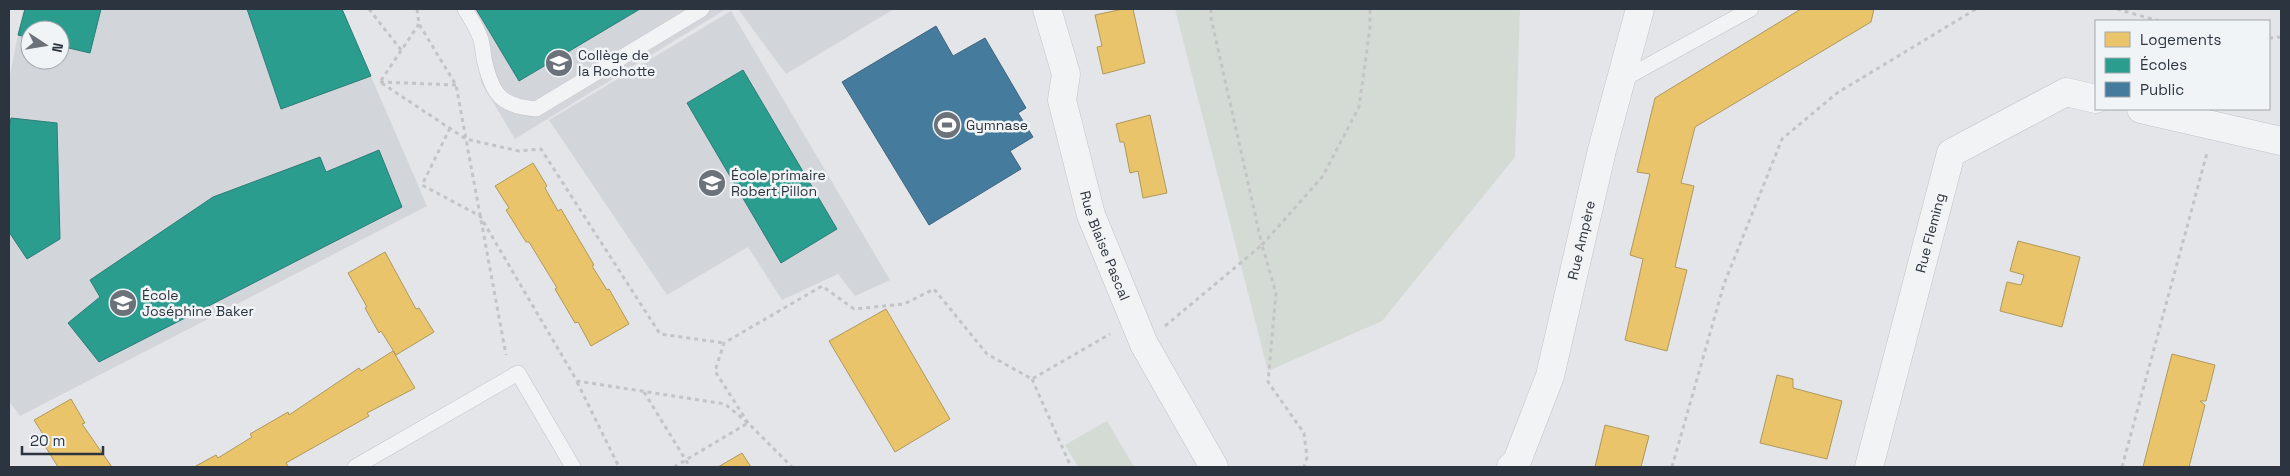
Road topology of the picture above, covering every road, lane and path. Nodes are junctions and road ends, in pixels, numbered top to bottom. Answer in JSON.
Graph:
{"nodes":[{"id":1,"x":369,"y":9,"type":"edge"},
{"id":2,"x":417,"y":9,"type":"edge"},
{"id":3,"x":465,"y":9,"type":"edge"},
{"id":4,"x":702,"y":9,"type":"edge"},
{"id":5,"x":1047,"y":9,"type":"edge"},
{"id":6,"x":1211,"y":9,"type":"edge"},
{"id":7,"x":1370,"y":9,"type":"edge"},
{"id":8,"x":1640,"y":9,"type":"edge"},
{"id":9,"x":1751,"y":9,"type":"edge"},
{"id":10,"x":1976,"y":9,"type":"edge"},
{"id":11,"x":2118,"y":9,"type":"edge"},
{"id":12,"x":2156,"y":20,"type":"edge"},
{"id":13,"x":419,"y":24,"type":"junction"},
{"id":14,"x":401,"y":50,"type":"junction"},
{"id":15,"x":1620,"y":81,"type":"junction"},
{"id":16,"x":380,"y":82,"type":"junction"},
{"id":17,"x":456,"y":85,"type":"junction"},
{"id":18,"x":2095,"y":99,"type":"edge"},
{"id":19,"x":2145,"y":110,"type":"edge"},
{"id":20,"x":2215,"y":126,"type":"junction"},
{"id":21,"x":450,"y":128,"type":"junction"},
{"id":22,"x":466,"y":139,"type":"junction"},
{"id":23,"x":2281,"y":140,"type":"edge"},
{"id":24,"x":480,"y":216,"type":"junction"},
{"id":25,"x":1262,"y":245,"type":"junction"},
{"id":26,"x":1139,"y":332,"type":"junction"},
{"id":27,"x":724,"y":343,"type":"junction"},
{"id":28,"x":510,"y":377,"type":"junction"},
{"id":29,"x":1032,"y":379,"type":"junction"},
{"id":30,"x":577,"y":381,"type":"junction"},
{"id":31,"x":643,"y":391,"type":"junction"},
{"id":32,"x":748,"y":422,"type":"junction"},
{"id":33,"x":686,"y":460,"type":"junction"},
{"id":34,"x":355,"y":467,"type":"edge"},
{"id":35,"x":573,"y":467,"type":"edge"},
{"id":36,"x":619,"y":467,"type":"edge"},
{"id":37,"x":674,"y":467,"type":"edge"},
{"id":38,"x":690,"y":467,"type":"edge"},
{"id":39,"x":792,"y":467,"type":"edge"},
{"id":40,"x":1071,"y":467,"type":"edge"},
{"id":41,"x":1214,"y":467,"type":"edge"},
{"id":42,"x":1304,"y":467,"type":"edge"},
{"id":43,"x":1511,"y":467,"type":"edge"},
{"id":44,"x":1672,"y":467,"type":"edge"},
{"id":45,"x":1869,"y":467,"type":"edge"},
{"id":46,"x":2122,"y":467,"type":"edge"}],
"edges":[{"from":1,"to":14,"type":"path"},
{"from":2,"to":13,"type":"path"},
{"from":3,"to":4,"type":"lane"},
{"from":5,"to":26,"type":"street","name":"Rue Blaise Pascal"},
{"from":6,"to":25,"type":"path"},
{"from":7,"to":25,"type":"path"},
{"from":8,"to":15,"type":"street","name":"Rue Ampère"},
{"from":9,"to":15,"type":"lane"},
{"from":10,"to":44,"type":"path"},
{"from":11,"to":12,"type":"path"},
{"from":13,"to":14,"type":"path"},
{"from":13,"to":17,"type":"path"},
{"from":14,"to":16,"type":"path"},
{"from":15,"to":43,"type":"street","name":"Rue Ampère"},
{"from":16,"to":17,"type":"path"},
{"from":16,"to":21,"type":"path"},
{"from":17,"to":22,"type":"path"},
{"from":18,"to":45,"type":"street","name":"Rue Fleming"},
{"from":19,"to":20,"type":"street"},
{"from":20,"to":23,"type":"street"},
{"from":20,"to":46,"type":"path"},
{"from":21,"to":22,"type":"path"},
{"from":21,"to":24,"type":"path"},
{"from":22,"to":24,"type":"path"},
{"from":22,"to":27,"type":"path"},
{"from":24,"to":28,"type":"path"},
{"from":24,"to":30,"type":"path"},
{"from":25,"to":26,"type":"path"},
{"from":25,"to":42,"type":"path"},
{"from":26,"to":29,"type":"path"},
{"from":26,"to":41,"type":"street","name":"Rue Blaise Pascal"},
{"from":27,"to":29,"type":"path"},
{"from":27,"to":32,"type":"path"},
{"from":28,"to":34,"type":"lane"},
{"from":28,"to":35,"type":"lane"},
{"from":29,"to":40,"type":"path"},
{"from":30,"to":31,"type":"path"},
{"from":30,"to":36,"type":"path"},
{"from":31,"to":32,"type":"path"},
{"from":31,"to":33,"type":"path"},
{"from":32,"to":33,"type":"path"},
{"from":32,"to":39,"type":"path"},
{"from":33,"to":37,"type":"path"},
{"from":33,"to":38,"type":"path"}]}
